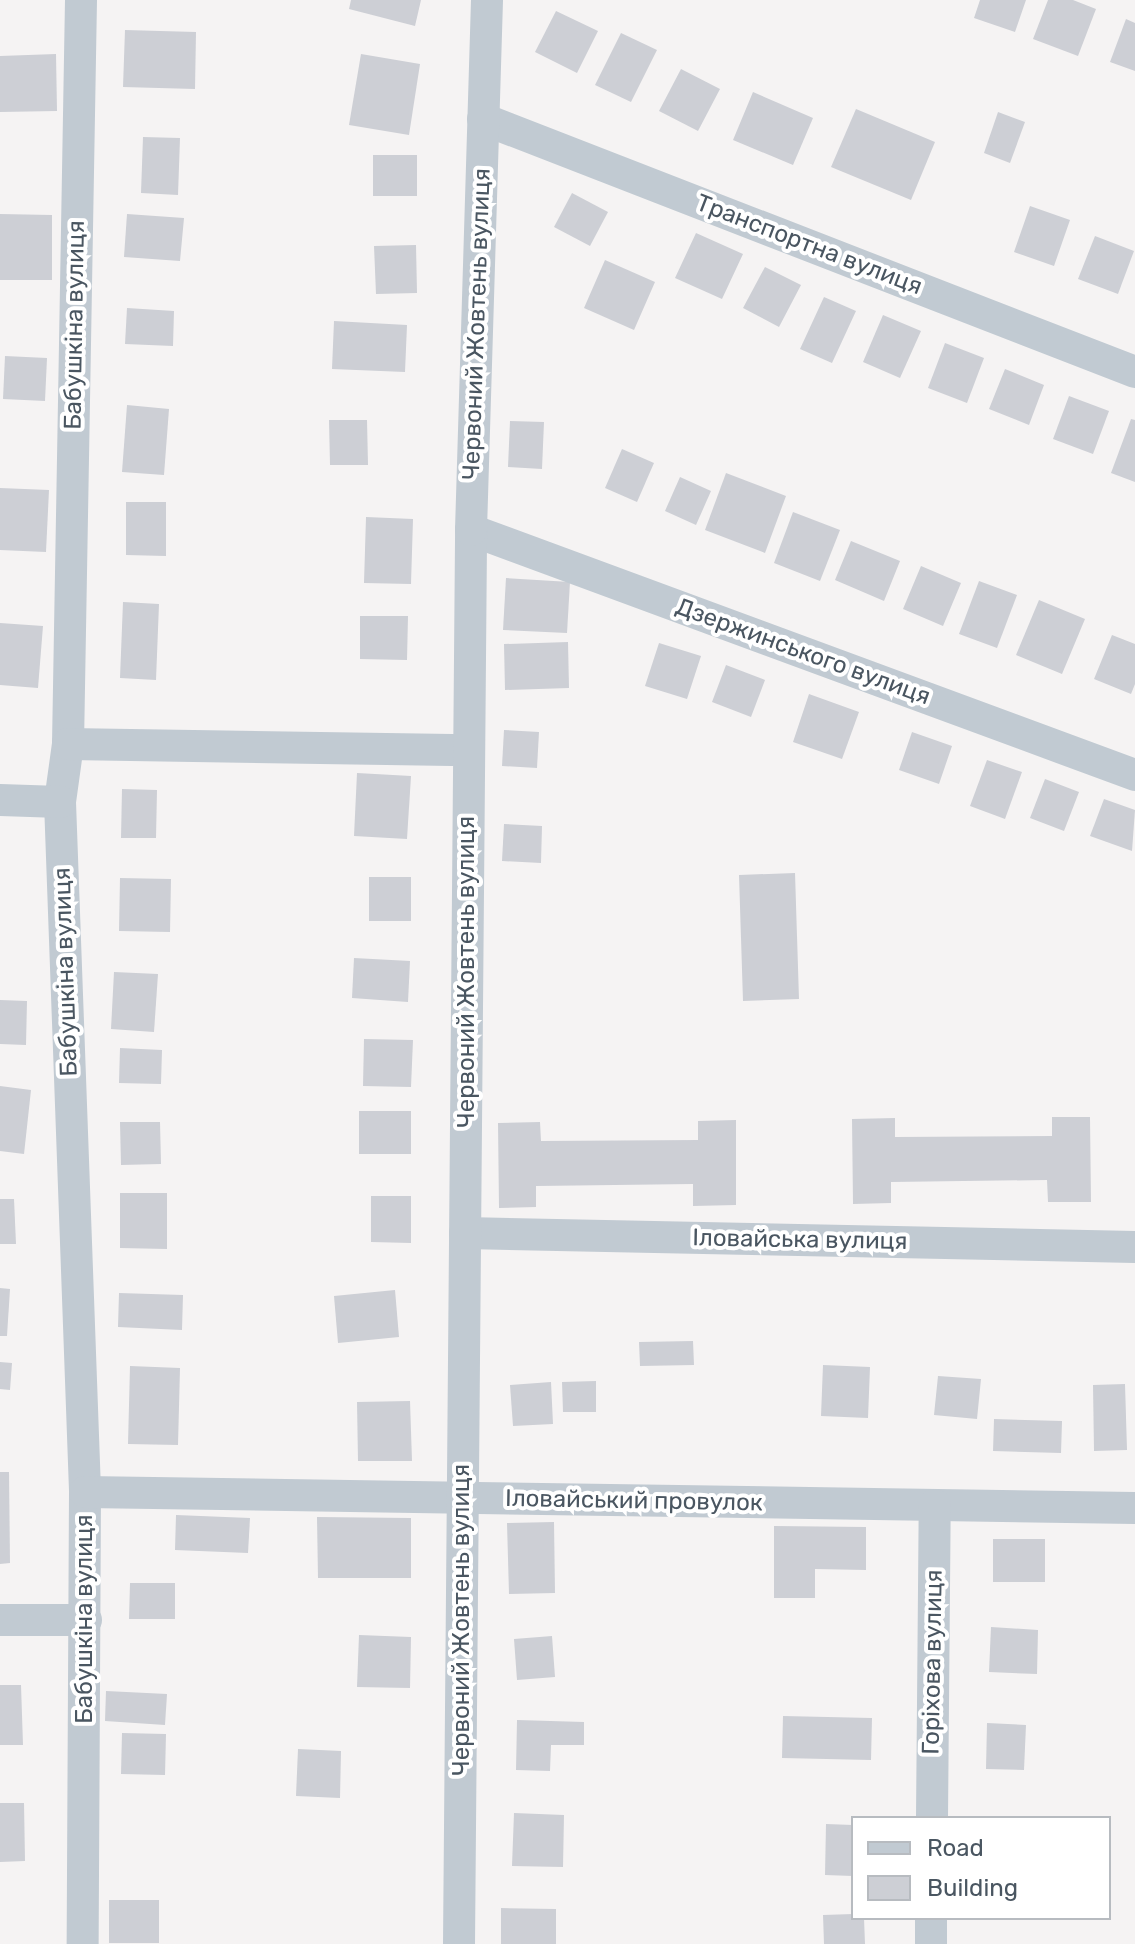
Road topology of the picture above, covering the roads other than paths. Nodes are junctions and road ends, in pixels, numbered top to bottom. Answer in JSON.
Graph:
{"nodes":[{"id":1,"x":81,"y":0,"type":"edge"},
{"id":2,"x":487,"y":0,"type":"edge"},
{"id":3,"x":483,"y":119,"type":"junction"},
{"id":4,"x":1135,"y":372,"type":"edge"},
{"id":5,"x":471,"y":530,"type":"junction"},
{"id":6,"x":68,"y":744,"type":"junction"},
{"id":7,"x":469,"y":750,"type":"junction"},
{"id":8,"x":1135,"y":775,"type":"edge"},
{"id":9,"x":0,"y":800,"type":"edge"},
{"id":10,"x":60,"y":802,"type":"junction"},
{"id":11,"x":465,"y":1233,"type":"junction"},
{"id":12,"x":1135,"y":1247,"type":"edge"},
{"id":13,"x":85,"y":1492,"type":"junction"},
{"id":14,"x":462,"y":1498,"type":"junction"},
{"id":15,"x":935,"y":1505,"type":"junction"},
{"id":16,"x":1135,"y":1508,"type":"edge"},
{"id":17,"x":0,"y":1620,"type":"edge"},
{"id":18,"x":86,"y":1620,"type":"junction"},
{"id":19,"x":932,"y":1816,"type":"edge"},
{"id":20,"x":931,"y":1920,"type":"edge"},
{"id":21,"x":83,"y":1944,"type":"edge"},
{"id":22,"x":459,"y":1944,"type":"edge"},
{"id":23,"x":931,"y":1944,"type":"edge"}],
"edges":[{"from":1,"to":6,"type":"street","name":"Бабушкіна вулиця"},
{"from":2,"to":3,"type":"street","name":"Червоний Жовтень вулиця"},
{"from":3,"to":4,"type":"street","name":"Транспортна вулиця"},
{"from":3,"to":5,"type":"street","name":"Червоний Жовтень вулиця"},
{"from":5,"to":7,"type":"street","name":"Червоний Жовтень вулиця"},
{"from":5,"to":8,"type":"street","name":"Дзержинського вулиця"},
{"from":6,"to":7,"type":"street"},
{"from":6,"to":10,"type":"street","name":"Бабушкіна вулиця"},
{"from":7,"to":11,"type":"street","name":"Червоний Жовтень вулиця"},
{"from":9,"to":10,"type":"street"},
{"from":10,"to":13,"type":"street","name":"Бабушкіна вулиця"},
{"from":11,"to":12,"type":"street","name":"Іловайська вулиця"},
{"from":11,"to":14,"type":"street","name":"Червоний Жовтень вулиця"},
{"from":13,"to":14,"type":"street","name":"Іловайський провулок"},
{"from":13,"to":18,"type":"street","name":"Бабушкіна вулиця"},
{"from":14,"to":15,"type":"street","name":"Іловайський провулок"},
{"from":14,"to":22,"type":"street","name":"Червоний Жовтень вулиця"},
{"from":15,"to":16,"type":"street","name":"Іловайський провулок"},
{"from":15,"to":19,"type":"street","name":"Горіхова вулиця"},
{"from":17,"to":18,"type":"street"},
{"from":18,"to":21,"type":"street","name":"Бабушкіна вулиця"},
{"from":20,"to":23,"type":"street"}]}
